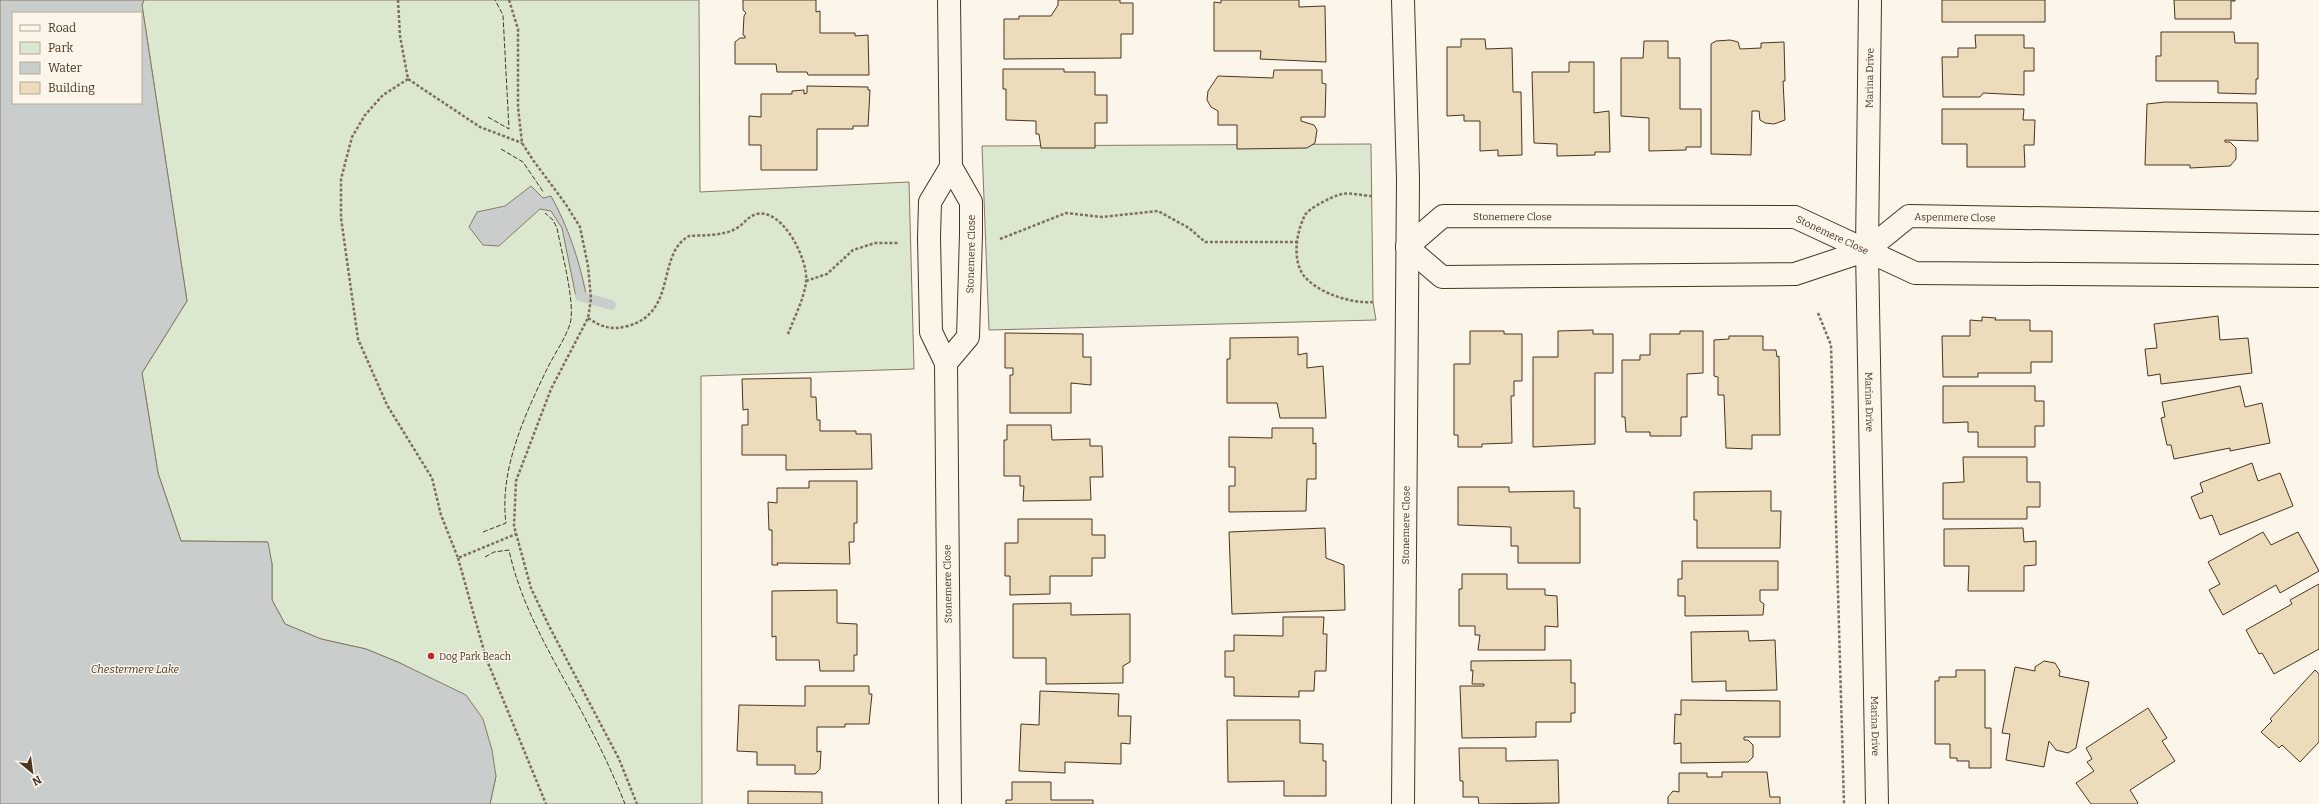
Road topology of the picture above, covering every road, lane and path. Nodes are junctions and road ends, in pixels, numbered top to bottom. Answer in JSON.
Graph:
{"nodes":[{"id":1,"x":398,"y":0,"type":"edge"},
{"id":2,"x":509,"y":0,"type":"edge"},
{"id":3,"x":949,"y":0,"type":"edge"},
{"id":4,"x":1403,"y":0,"type":"edge"},
{"id":5,"x":1870,"y":0,"type":"edge"},
{"id":6,"x":408,"y":79,"type":"junction"},
{"id":7,"x":522,"y":143,"type":"junction"},
{"id":8,"x":951,"y":167,"type":"junction"},
{"id":9,"x":1372,"y":196,"type":"dead end"},
{"id":10,"x":2319,"y":223,"type":"edge"},
{"id":11,"x":993,"y":242,"type":"dead end"},
{"id":12,"x":1297,"y":242,"type":"junction"},
{"id":13,"x":903,"y":243,"type":"dead end"},
{"id":14,"x":1407,"y":247,"type":"junction"},
{"id":15,"x":1867,"y":250,"type":"junction"},
{"id":16,"x":2319,"y":276,"type":"edge"},
{"id":17,"x":806,"y":281,"type":"junction"},
{"id":18,"x":1373,"y":302,"type":"dead end"},
{"id":19,"x":1818,"y":313,"type":"dead end"},
{"id":20,"x":588,"y":318,"type":"junction"},
{"id":21,"x":788,"y":334,"type":"dead end"},
{"id":22,"x":946,"y":363,"type":"junction"},
{"id":23,"x":516,"y":534,"type":"junction"},
{"id":24,"x":458,"y":558,"type":"junction"},
{"id":25,"x":546,"y":804,"type":"edge"},
{"id":26,"x":636,"y":804,"type":"edge"},
{"id":27,"x":950,"y":804,"type":"edge"},
{"id":28,"x":1403,"y":804,"type":"edge"},
{"id":29,"x":1844,"y":804,"type":"edge"},
{"id":30,"x":1877,"y":804,"type":"edge"}],
"edges":[{"from":1,"to":6,"type":"path"},
{"from":2,"to":7,"type":"path"},
{"from":3,"to":8,"type":"street","name":"Stonemere Close"},
{"from":4,"to":14,"type":"street","name":"Stonemere Close"},
{"from":5,"to":15,"type":"street","name":"Marina Drive"},
{"from":6,"to":7,"type":"path"},
{"from":6,"to":24,"type":"path"},
{"from":7,"to":20,"type":"path"},
{"from":8,"to":22,"type":"street","name":"Stonemere Close"},
{"from":8,"to":22,"type":"street","name":"Stonemere Close"},
{"from":9,"to":12,"type":"path"},
{"from":10,"to":15,"type":"street","name":"Aspenmere Close"},
{"from":11,"to":12,"type":"path"},
{"from":12,"to":18,"type":"path"},
{"from":13,"to":17,"type":"path"},
{"from":14,"to":15,"type":"street","name":"Stonemere Close"},
{"from":14,"to":15,"type":"street","name":"Stonemere Close"},
{"from":14,"to":28,"type":"street","name":"Stonemere Close"},
{"from":15,"to":16,"type":"street"},
{"from":15,"to":30,"type":"street","name":"Marina Drive"},
{"from":17,"to":20,"type":"path"},
{"from":17,"to":21,"type":"path"},
{"from":19,"to":29,"type":"path"},
{"from":20,"to":23,"type":"path"},
{"from":22,"to":27,"type":"street","name":"Stonemere Close"},
{"from":23,"to":24,"type":"path"},
{"from":23,"to":26,"type":"path"},
{"from":24,"to":25,"type":"path"}]}
